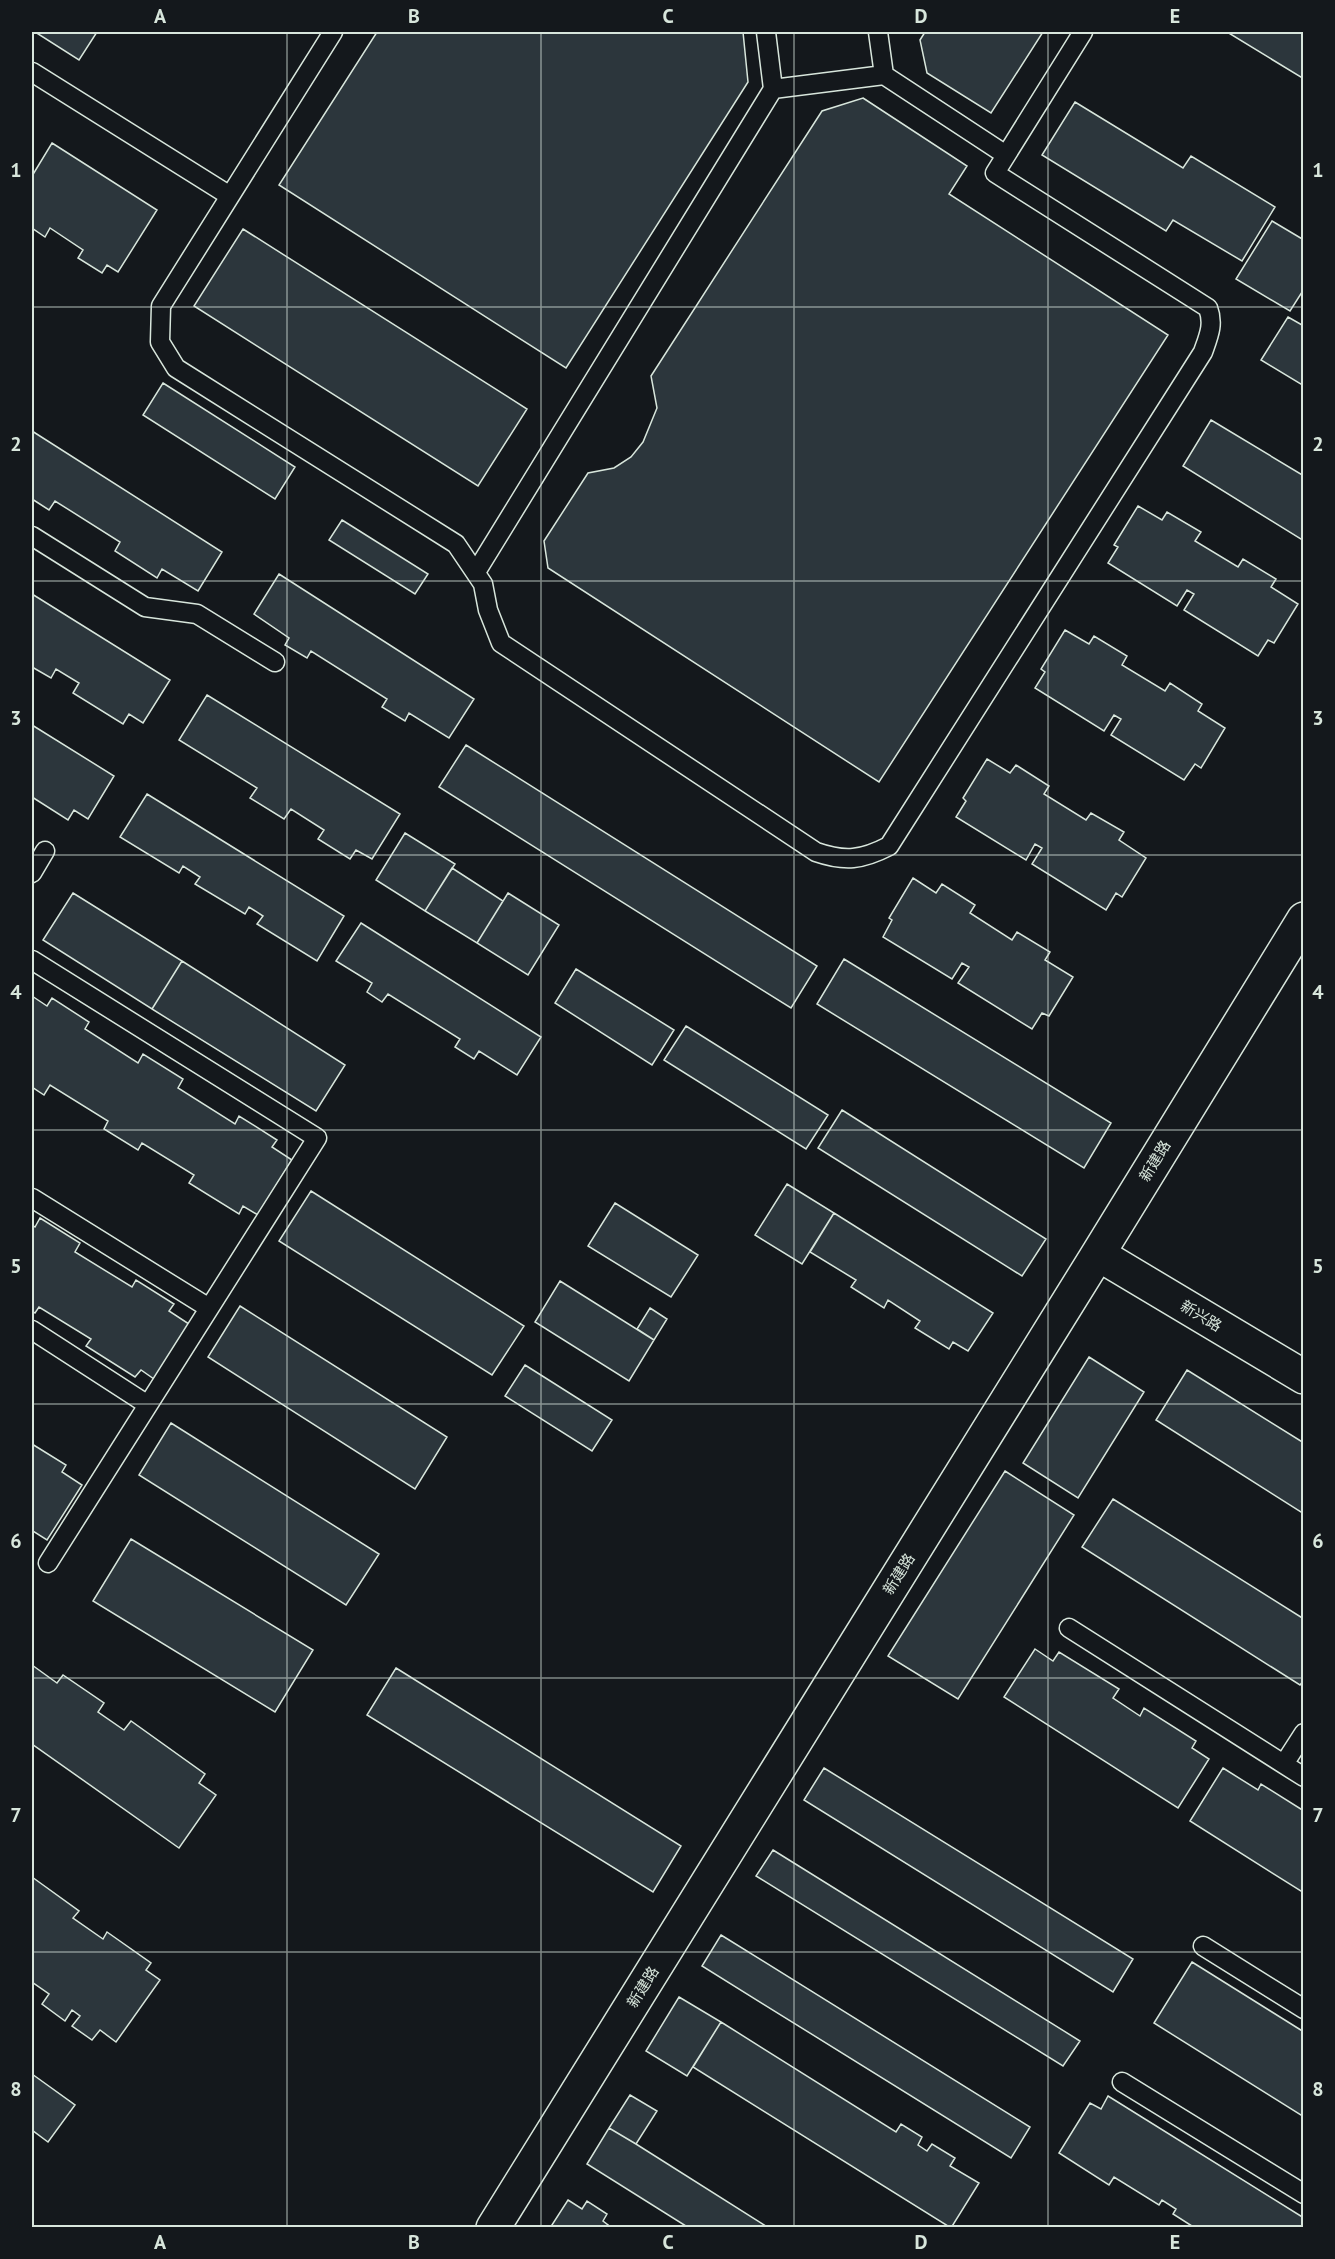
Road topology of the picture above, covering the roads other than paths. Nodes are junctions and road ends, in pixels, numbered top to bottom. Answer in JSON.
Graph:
{"nodes":[{"id":1,"x":333,"y":32,"type":"edge"},
{"id":2,"x":766,"y":32,"type":"edge"},
{"id":3,"x":878,"y":32,"type":"edge"},
{"id":4,"x":1083,"y":32,"type":"edge"},
{"id":5,"x":32,"y":72,"type":"edge"},
{"id":6,"x":884,"y":75,"type":"junction"},
{"id":7,"x":773,"y":89,"type":"junction"},
{"id":8,"x":1006,"y":155,"type":"junction"},
{"id":9,"x":230,"y":196,"type":"junction"},
{"id":10,"x":32,"y":536,"type":"edge"},
{"id":11,"x":476,"y":572,"type":"junction"},
{"id":12,"x":275,"y":662,"type":"dead end"},
{"id":13,"x":45,"y":851,"type":"dead end"},
{"id":14,"x":32,"y":873,"type":"edge"},
{"id":15,"x":1304,"y":919,"type":"edge"},
{"id":16,"x":32,"y":960,"type":"edge"},
{"id":17,"x":32,"y":1198,"type":"edge"},
{"id":18,"x":1098,"y":1254,"type":"junction"},
{"id":19,"x":209,"y":1308,"type":"junction"},
{"id":20,"x":32,"y":1330,"type":"edge"},
{"id":21,"x":1304,"y":1377,"type":"edge"},
{"id":22,"x":148,"y":1405,"type":"junction"},
{"id":23,"x":48,"y":1563,"type":"dead end"},
{"id":24,"x":1069,"y":1628,"type":"dead end"},
{"id":25,"x":1304,"y":1733,"type":"edge"},
{"id":26,"x":1284,"y":1764,"type":"junction"},
{"id":27,"x":1304,"y":1777,"type":"edge"},
{"id":28,"x":1203,"y":1947,"type":"dead end"},
{"id":29,"x":1304,"y":2009,"type":"edge"},
{"id":30,"x":1122,"y":2082,"type":"dead end"},
{"id":31,"x":1304,"y":2194,"type":"edge"},
{"id":32,"x":493,"y":2228,"type":"edge"}],
"edges":[{"from":1,"to":9,"type":"lane"},
{"from":2,"to":7,"type":"lane"},
{"from":3,"to":6,"type":"lane"},
{"from":4,"to":8,"type":"lane"},
{"from":5,"to":9,"type":"lane"},
{"from":6,"to":7,"type":"lane"},
{"from":6,"to":8,"type":"lane"},
{"from":7,"to":11,"type":"lane"},
{"from":8,"to":11,"type":"lane"},
{"from":9,"to":11,"type":"lane"},
{"from":10,"to":12,"type":"lane"},
{"from":13,"to":14,"type":"lane"},
{"from":15,"to":18,"type":"street","name":"新建路"},
{"from":16,"to":19,"type":"lane"},
{"from":17,"to":19,"type":"lane"},
{"from":18,"to":21,"type":"street","name":"新兴路"},
{"from":18,"to":32,"type":"street","name":"新建路"},
{"from":19,"to":22,"type":"lane"},
{"from":20,"to":22,"type":"lane"},
{"from":22,"to":23,"type":"lane"},
{"from":24,"to":26,"type":"lane"},
{"from":25,"to":26,"type":"lane"},
{"from":26,"to":27,"type":"lane"},
{"from":28,"to":29,"type":"lane"},
{"from":30,"to":31,"type":"lane"}]}
